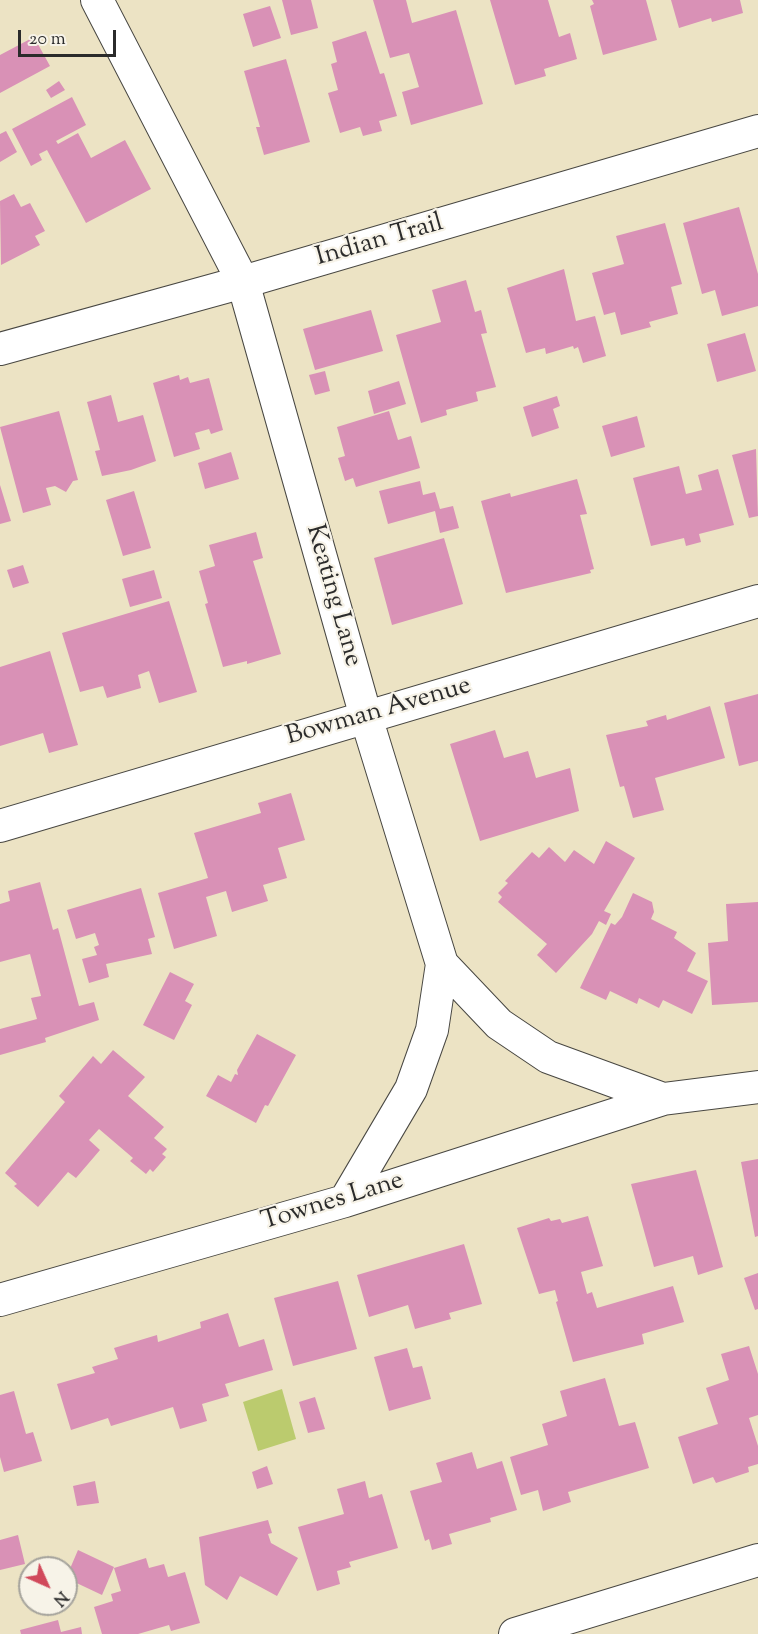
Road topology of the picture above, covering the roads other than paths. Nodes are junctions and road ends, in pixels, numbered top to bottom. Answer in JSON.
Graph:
{"nodes":[{"id":1,"x":97,"y":0,"type":"edge"},
{"id":2,"x":758,"y":131,"type":"edge"},
{"id":3,"x":243,"y":282,"type":"junction"},
{"id":4,"x":0,"y":349,"type":"edge"},
{"id":5,"x":758,"y":601,"type":"edge"},
{"id":6,"x":366,"y":717,"type":"junction"},
{"id":7,"x":0,"y":826,"type":"edge"},
{"id":8,"x":442,"y":964,"type":"junction"},
{"id":9,"x":758,"y":1087,"type":"edge"},
{"id":10,"x":663,"y":1099,"type":"junction"},
{"id":11,"x":345,"y":1201,"type":"junction"},
{"id":12,"x":0,"y":1300,"type":"edge"},
{"id":13,"x":758,"y":1560,"type":"edge"},
{"id":14,"x":515,"y":1634,"type":"edge"}],
"edges":[{"from":1,"to":3,"type":"street","name":"Keating Lane"},
{"from":2,"to":3,"type":"street","name":"Indian Trail"},
{"from":3,"to":4,"type":"street","name":"Indian Trail"},
{"from":3,"to":6,"type":"street","name":"Keating Lane"},
{"from":5,"to":6,"type":"street","name":"Bowman Avenue"},
{"from":6,"to":7,"type":"street","name":"Bowman Avenue"},
{"from":6,"to":8,"type":"street","name":"Keating Lane"},
{"from":8,"to":10,"type":"street"},
{"from":8,"to":11,"type":"street","name":"Keating Lane"},
{"from":9,"to":10,"type":"street","name":"Townes Lane"},
{"from":10,"to":11,"type":"street","name":"Townes Lane"},
{"from":11,"to":12,"type":"street","name":"Townes Lane"},
{"from":13,"to":14,"type":"street"}]}
